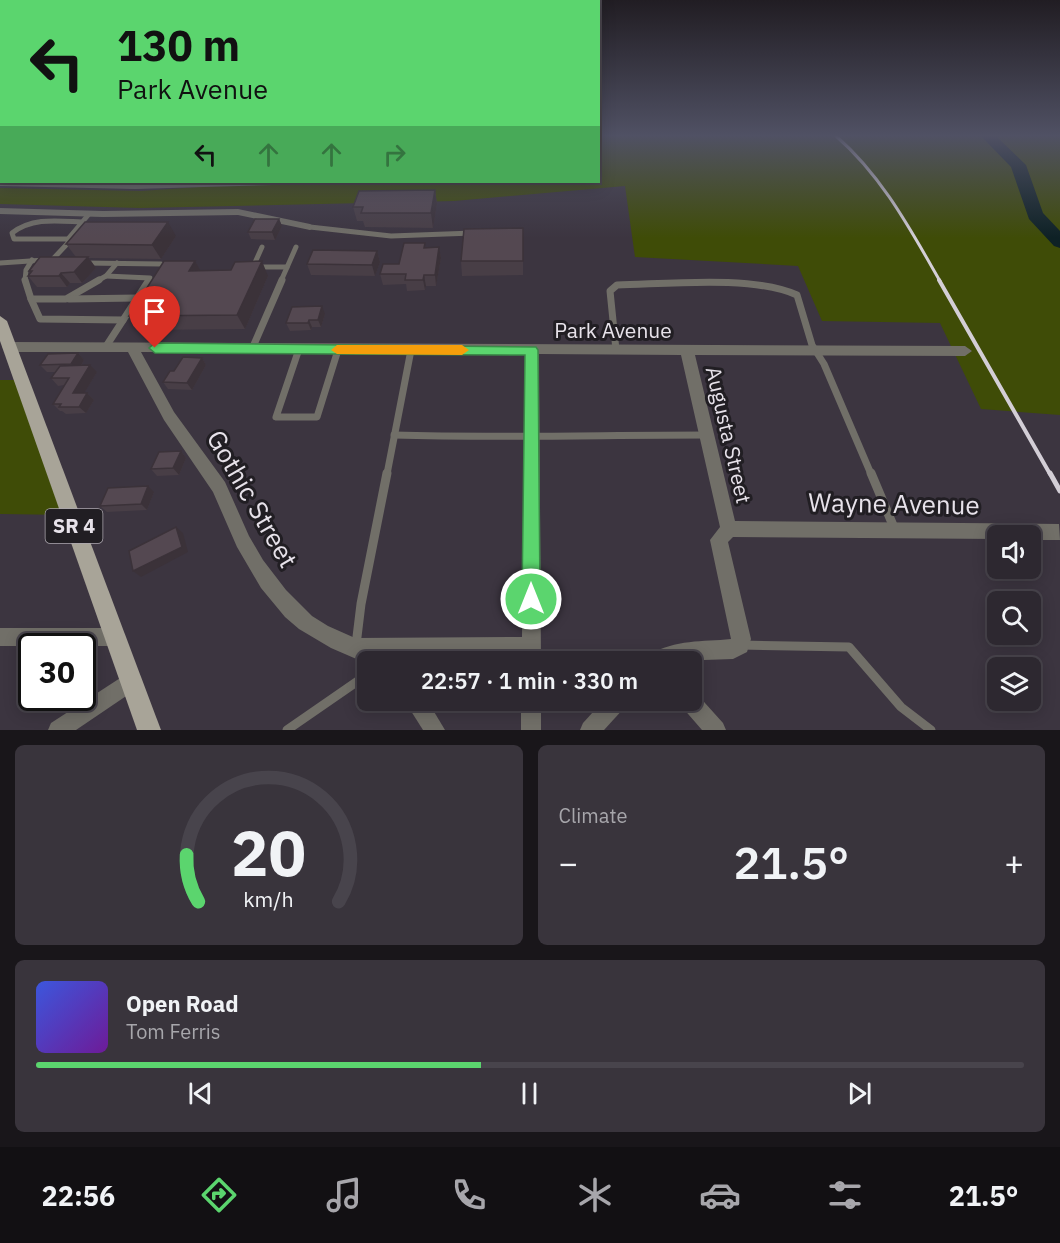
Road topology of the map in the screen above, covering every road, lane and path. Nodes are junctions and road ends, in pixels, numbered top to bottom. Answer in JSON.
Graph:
{"nodes":[{"id":1,"x":84,"y":183,"type":"edge"},
{"id":2,"x":208,"y":183,"type":"edge"},
{"id":3,"x":143,"y":184,"type":"edge"},
{"id":4,"x":0,"y":211,"type":"edge"},
{"id":5,"x":86,"y":218,"type":"junction"},
{"id":6,"x":310,"y":227,"type":"joint"},
{"id":7,"x":486,"y":233,"type":"edge"},
{"id":8,"x":68,"y":239,"type":"junction"},
{"id":9,"x":262,"y":247,"type":"dead end"},
{"id":10,"x":296,"y":247,"type":"dead end"},
{"id":11,"x":32,"y":260,"type":"junction"},
{"id":12,"x":0,"y":263,"type":"edge"},
{"id":13,"x":75,"y":263,"type":"edge"},
{"id":14,"x":117,"y":263,"type":"junction"},
{"id":15,"x":161,"y":264,"type":"edge"},
{"id":16,"x":287,"y":267,"type":"junction"},
{"id":17,"x":106,"y":276,"type":"junction"},
{"id":18,"x":137,"y":298,"type":"junction"},
{"id":19,"x":31,"y":299,"type":"junction"},
{"id":20,"x":66,"y":299,"type":"junction"},
{"id":21,"x":123,"y":320,"type":"junction"},
{"id":22,"x":0,"y":321,"type":"edge"},
{"id":23,"x":9,"y":347,"type":"junction"},
{"id":24,"x":105,"y":348,"type":"junction"},
{"id":25,"x":132,"y":348,"type":"junction"},
{"id":26,"x":252,"y":349,"type":"junction"},
{"id":27,"x":299,"y":349,"type":"junction"},
{"id":28,"x":338,"y":350,"type":"junction"},
{"id":29,"x":411,"y":350,"type":"junction"},
{"id":30,"x":532,"y":350,"type":"junction"},
{"id":31,"x":616,"y":351,"type":"junction"},
{"id":32,"x":687,"y":351,"type":"junction"},
{"id":33,"x":817,"y":351,"type":"junction"},
{"id":34,"x":965,"y":351,"type":"dead end"},
{"id":35,"x":394,"y":435,"type":"junction"},
{"id":36,"x":531,"y":435,"type":"junction"},
{"id":37,"x":706,"y":435,"type":"junction"},
{"id":38,"x":729,"y":528,"type":"junction"},
{"id":39,"x":895,"y":530,"type":"junction"},
{"id":40,"x":1059,"y":531,"type":"edge"},
{"id":41,"x":0,"y":637,"type":"edge"},
{"id":42,"x":115,"y":637,"type":"junction"},
{"id":43,"x":740,"y":645,"type":"junction"},
{"id":44,"x":355,"y":648,"type":"junction"},
{"id":45,"x":363,"y":651,"type":"edge"},
{"id":46,"x":443,"y":651,"type":"edge"},
{"id":47,"x":531,"y":651,"type":"edge"},
{"id":48,"x":676,"y":651,"type":"edge"},
{"id":49,"x":131,"y":681,"type":"junction"},
{"id":50,"x":357,"y":682,"type":"edge"},
{"id":51,"x":422,"y":711,"type":"edge"},
{"id":52,"x":531,"y":711,"type":"edge"},
{"id":53,"x":608,"y":711,"type":"edge"},
{"id":54,"x":699,"y":711,"type":"edge"},
{"id":55,"x":58,"y":730,"type":"edge"},
{"id":56,"x":149,"y":730,"type":"edge"},
{"id":57,"x":287,"y":730,"type":"edge"},
{"id":58,"x":435,"y":730,"type":"edge"},
{"id":59,"x":531,"y":730,"type":"edge"},
{"id":60,"x":590,"y":730,"type":"edge"},
{"id":61,"x":716,"y":730,"type":"edge"},
{"id":62,"x":932,"y":730,"type":"edge"}],
"edges":[{"from":1,"to":3,"type":"street"},
{"from":2,"to":3,"type":"street"},
{"from":4,"to":5,"type":"street"},
{"from":5,"to":6,"type":"street"},
{"from":5,"to":8,"type":"lane"},
{"from":5,"to":8,"type":"lane"},
{"from":6,"to":7,"type":"lane"},
{"from":8,"to":11,"type":"lane"},
{"from":9,"to":16,"type":"lane"},
{"from":10,"to":16,"type":"lane"},
{"from":11,"to":12,"type":"lane"},
{"from":11,"to":19,"type":"lane"},
{"from":13,"to":14,"type":"lane"},
{"from":14,"to":15,"type":"lane"},
{"from":14,"to":17,"type":"lane"},
{"from":16,"to":26,"type":"lane"},
{"from":17,"to":18,"type":"lane"},
{"from":17,"to":20,"type":"lane"},
{"from":18,"to":20,"type":"lane"},
{"from":18,"to":21,"type":"lane"},
{"from":19,"to":20,"type":"lane"},
{"from":19,"to":21,"type":"lane"},
{"from":21,"to":24,"type":"lane"},
{"from":22,"to":23,"type":"main road","number":"SR 4"},
{"from":23,"to":24,"type":"street","name":"Park Avenue"},
{"from":23,"to":42,"type":"main road","number":"SR 4"},
{"from":24,"to":25,"type":"street","name":"Park Avenue"},
{"from":25,"to":26,"type":"street","name":"Park Avenue"},
{"from":25,"to":44,"type":"street","name":"Gothic Street"},
{"from":26,"to":27,"type":"street","name":"Park Avenue"},
{"from":27,"to":28,"type":"street","name":"Park Avenue"},
{"from":27,"to":28,"type":"lane"},
{"from":28,"to":29,"type":"street","name":"Park Avenue"},
{"from":29,"to":30,"type":"street","name":"Park Avenue"},
{"from":29,"to":35,"type":"lane"},
{"from":30,"to":31,"type":"street","name":"Park Avenue"},
{"from":30,"to":36,"type":"street"},
{"from":31,"to":32,"type":"street","name":"Park Avenue"},
{"from":31,"to":33,"type":"lane"},
{"from":32,"to":33,"type":"street","name":"Park Avenue"},
{"from":32,"to":37,"type":"street","name":"Augusta Street"},
{"from":33,"to":34,"type":"street","name":"Park Avenue"},
{"from":33,"to":39,"type":"lane"},
{"from":35,"to":36,"type":"lane"},
{"from":35,"to":44,"type":"lane"},
{"from":36,"to":37,"type":"lane"},
{"from":36,"to":47,"type":"street"},
{"from":37,"to":38,"type":"street","name":"Augusta Street"},
{"from":38,"to":39,"type":"street","name":"Wayne Avenue"},
{"from":38,"to":43,"type":"street"},
{"from":39,"to":40,"type":"street","name":"Wayne Avenue"},
{"from":41,"to":42,"type":"street"},
{"from":42,"to":49,"type":"main road","number":"SR 4"},
{"from":43,"to":48,"type":"street"},
{"from":43,"to":62,"type":"lane"},
{"from":44,"to":45,"type":"street","name":"Gothic Street"},
{"from":44,"to":46,"type":"street","name":"Gothic Street"},
{"from":49,"to":55,"type":"street"},
{"from":49,"to":56,"type":"main road","number":"SR 4"},
{"from":50,"to":57,"type":"lane"},
{"from":51,"to":58,"type":"street"},
{"from":52,"to":59,"type":"street"},
{"from":53,"to":60,"type":"street"},
{"from":54,"to":61,"type":"street"}]}
